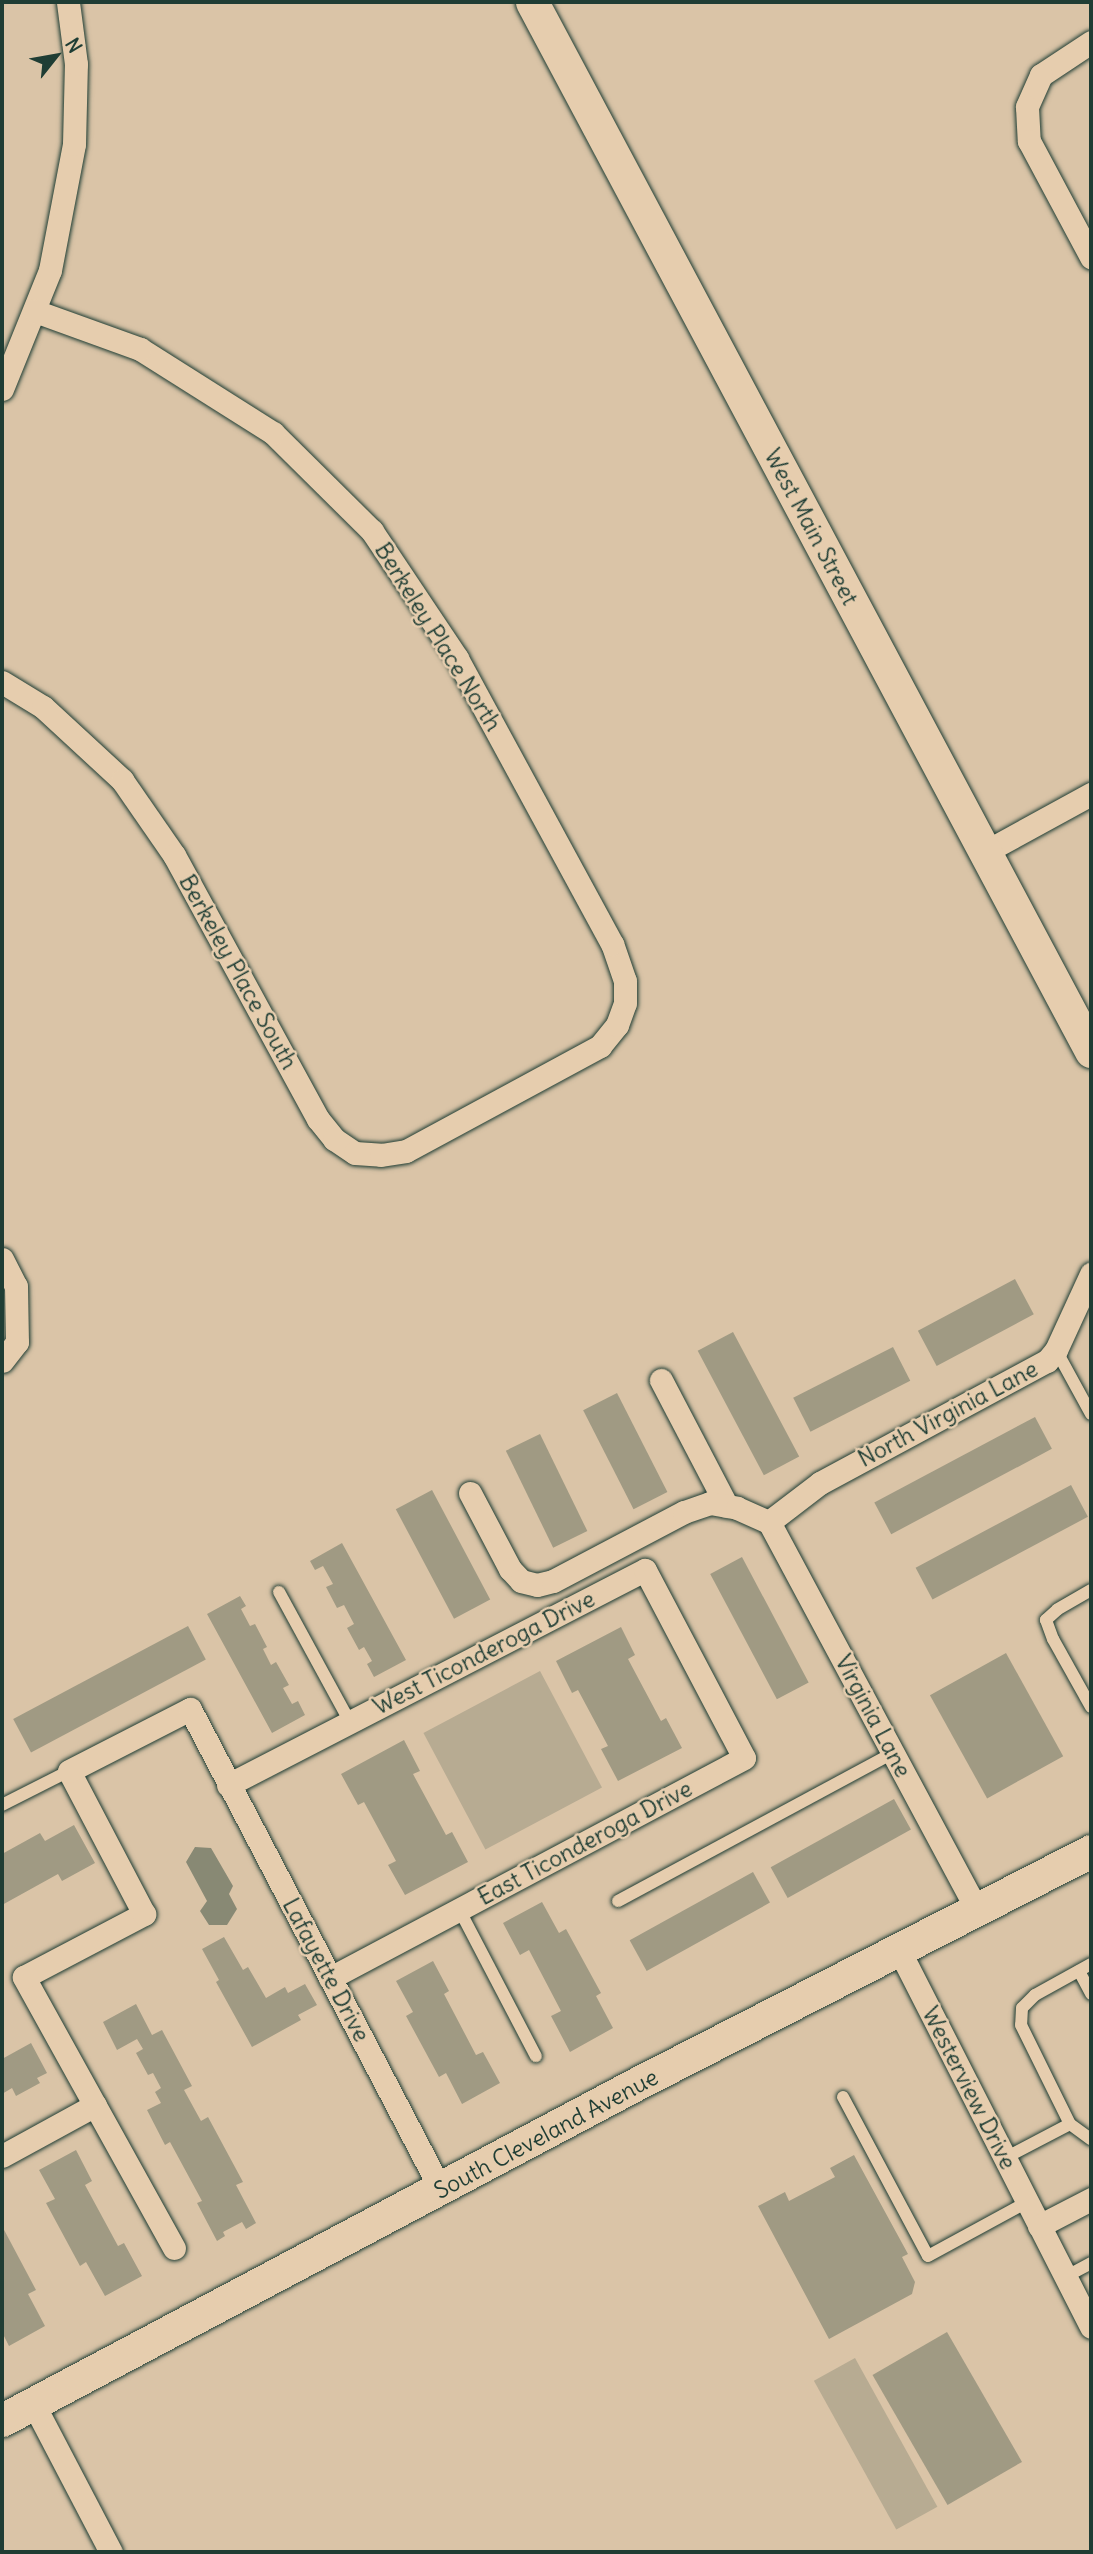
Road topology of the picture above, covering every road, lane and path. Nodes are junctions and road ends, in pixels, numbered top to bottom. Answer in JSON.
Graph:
{"nodes":[{"id":1,"x":68,"y":2,"type":"edge"},
{"id":2,"x":532,"y":2,"type":"edge"},
{"id":3,"x":1091,"y":43,"type":"edge"},
{"id":4,"x":1091,"y":257,"type":"edge"},
{"id":5,"x":35,"y":311,"type":"junction"},
{"id":6,"x":2,"y":389,"type":"edge"},
{"id":7,"x":2,"y":682,"type":"edge"},
{"id":8,"x":1091,"y":794,"type":"edge"},
{"id":9,"x":985,"y":852,"type":"junction"},
{"id":10,"x":1091,"y":1051,"type":"edge"},
{"id":11,"x":503,"y":1099,"type":"joint"},
{"id":12,"x":2,"y":1259,"type":"edge"},
{"id":13,"x":1091,"y":1274,"type":"edge"},
{"id":14,"x":1056,"y":1350,"type":"junction"},
{"id":15,"x":2,"y":1361,"type":"edge"},
{"id":16,"x":661,"y":1380,"type":"dead end"},
{"id":17,"x":1091,"y":1414,"type":"edge"},
{"id":18,"x":470,"y":1493,"type":"dead end"},
{"id":19,"x":727,"y":1506,"type":"junction"},
{"id":20,"x":769,"y":1522,"type":"junction"},
{"id":21,"x":1091,"y":1590,"type":"edge"},
{"id":22,"x":279,"y":1592,"type":"dead end"},
{"id":23,"x":694,"y":1663,"type":"joint"},
{"id":24,"x":1091,"y":1707,"type":"edge"},
{"id":25,"x":350,"y":1722,"type":"junction"},
{"id":26,"x":893,"y":1753,"type":"junction"},
{"id":27,"x":69,"y":1771,"type":"junction"},
{"id":28,"x":229,"y":1785,"type":"junction"},
{"id":29,"x":2,"y":1805,"type":"edge"},
{"id":30,"x":1091,"y":1851,"type":"edge"},
{"id":31,"x":618,"y":1901,"type":"dead end"},
{"id":32,"x":459,"y":1909,"type":"junction"},
{"id":33,"x":977,"y":1910,"type":"junction"},
{"id":34,"x":899,"y":1950,"type":"junction"},
{"id":35,"x":1091,"y":1964,"type":"edge"},
{"id":36,"x":1079,"y":1971,"type":"junction"},
{"id":37,"x":330,"y":1978,"type":"junction"},
{"id":38,"x":1091,"y":1994,"type":"edge"},
{"id":39,"x":536,"y":2056,"type":"dead end"},
{"id":40,"x":843,"y":2097,"type":"dead end"},
{"id":41,"x":95,"y":2105,"type":"junction"},
{"id":42,"x":1070,"y":2124,"type":"junction"},
{"id":43,"x":1090,"y":2139,"type":"edge"},
{"id":44,"x":2,"y":2156,"type":"edge"},
{"id":45,"x":1005,"y":2158,"type":"junction"},
{"id":46,"x":441,"y":2190,"type":"junction"},
{"id":47,"x":1091,"y":2199,"type":"edge"},
{"id":48,"x":1027,"y":2202,"type":"junction"},
{"id":49,"x":1039,"y":2226,"type":"junction"},
{"id":50,"x":174,"y":2248,"type":"dead end"},
{"id":51,"x":1091,"y":2263,"type":"edge"},
{"id":52,"x":1065,"y":2277,"type":"junction"},
{"id":53,"x":1091,"y":2327,"type":"edge"},
{"id":54,"x":33,"y":2403,"type":"junction"},
{"id":55,"x":2,"y":2420,"type":"edge"},
{"id":56,"x":111,"y":2552,"type":"edge"}],
"edges":[{"from":1,"to":5,"type":"street"},
{"from":2,"to":9,"type":"main road","name":"West Main Street"},
{"from":3,"to":4,"type":"street"},
{"from":5,"to":6,"type":"street"},
{"from":5,"to":11,"type":"street","name":"Berkeley Place North"},
{"from":7,"to":11,"type":"street","name":"Berkeley Place South"},
{"from":8,"to":9,"type":"street"},
{"from":9,"to":10,"type":"main road","name":"West Main Street"},
{"from":12,"to":15,"type":"street"},
{"from":13,"to":14,"type":"street","name":"North Virginia Lane"},
{"from":14,"to":17,"type":"lane"},
{"from":14,"to":20,"type":"street","name":"North Virginia Lane"},
{"from":16,"to":19,"type":"street"},
{"from":18,"to":19,"type":"street"},
{"from":19,"to":20,"type":"street"},
{"from":20,"to":26,"type":"street","name":"Virginia Lane"},
{"from":21,"to":24,"type":"lane"},
{"from":22,"to":25,"type":"lane"},
{"from":23,"to":25,"type":"street","name":"West Ticonderoga Drive"},
{"from":23,"to":32,"type":"street","name":"East Ticonderoga Drive"},
{"from":25,"to":28,"type":"street","name":"West Ticonderoga Drive"},
{"from":26,"to":31,"type":"lane"},
{"from":26,"to":33,"type":"street","name":"Virginia Lane"},
{"from":27,"to":28,"type":"street","name":"Lafayette Drive"},
{"from":27,"to":29,"type":"lane"},
{"from":27,"to":41,"type":"street"},
{"from":28,"to":37,"type":"street","name":"Lafayette Drive"},
{"from":30,"to":33,"type":"main road","name":"South Cleveland Avenue"},
{"from":32,"to":37,"type":"street","name":"East Ticonderoga Drive"},
{"from":32,"to":39,"type":"lane"},
{"from":33,"to":34,"type":"main road","name":"South Cleveland Avenue"},
{"from":34,"to":45,"type":"street","name":"Westerview Drive"},
{"from":34,"to":46,"type":"main road","name":"South Cleveland Avenue"},
{"from":35,"to":36,"type":"lane"},
{"from":36,"to":38,"type":"lane"},
{"from":36,"to":42,"type":"lane"},
{"from":37,"to":46,"type":"street","name":"Lafayette Drive"},
{"from":40,"to":48,"type":"lane"},
{"from":41,"to":44,"type":"street"},
{"from":41,"to":50,"type":"street"},
{"from":42,"to":43,"type":"lane"},
{"from":42,"to":45,"type":"lane"},
{"from":45,"to":48,"type":"street","name":"Westerview Drive"},
{"from":46,"to":54,"type":"main road","name":"South Cleveland Avenue"},
{"from":47,"to":49,"type":"street"},
{"from":48,"to":49,"type":"street","name":"Westerview Drive"},
{"from":49,"to":52,"type":"street","name":"Westerview Drive"},
{"from":51,"to":52,"type":"lane"},
{"from":52,"to":53,"type":"street","name":"Westerview Drive"},
{"from":54,"to":55,"type":"main road","name":"South Cleveland Avenue"},
{"from":54,"to":56,"type":"street"}]}
